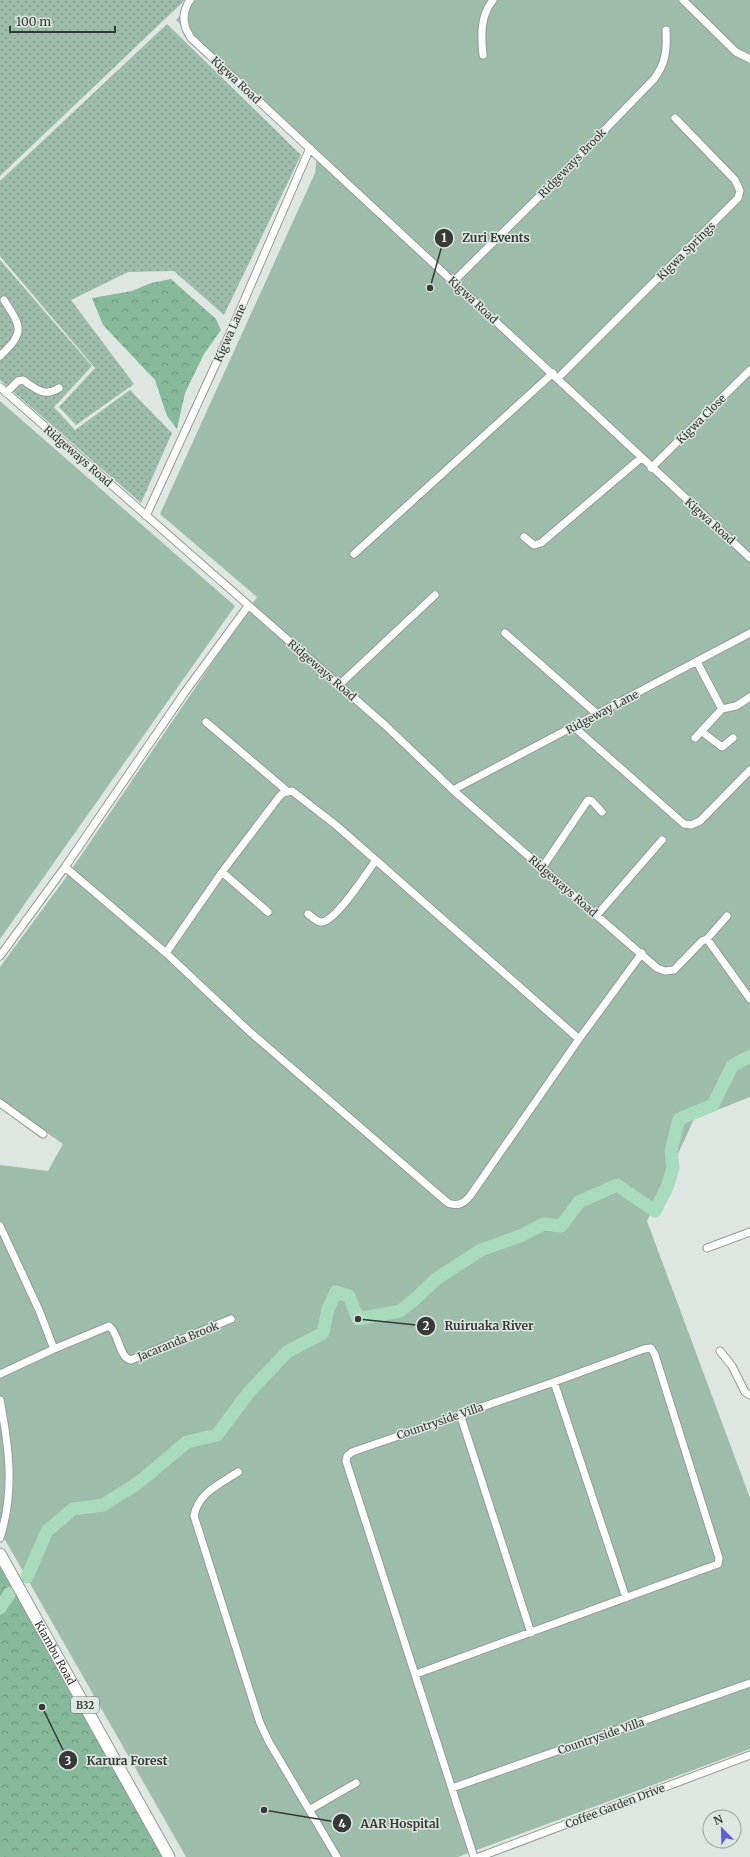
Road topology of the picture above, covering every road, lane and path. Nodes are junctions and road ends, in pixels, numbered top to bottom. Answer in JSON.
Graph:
{"nodes":[{"id":1,"x":190,"y":0,"type":"edge"},
{"id":2,"x":493,"y":0,"type":"edge"},
{"id":3,"x":683,"y":0,"type":"edge"},
{"id":4,"x":666,"y":30,"type":"dead end"},
{"id":5,"x":483,"y":55,"type":"dead end"},
{"id":6,"x":750,"y":59,"type":"edge"},
{"id":7,"x":675,"y":118,"type":"dead end"},
{"id":8,"x":310,"y":148,"type":"junction"},
{"id":9,"x":453,"y":282,"type":"junction"},
{"id":10,"x":4,"y":300,"type":"dead end"},
{"id":11,"x":0,"y":356,"type":"edge"},
{"id":12,"x":750,"y":370,"type":"edge"},
{"id":13,"x":555,"y":376,"type":"junction"},
{"id":14,"x":0,"y":387,"type":"edge"},
{"id":15,"x":59,"y":388,"type":"dead end"},
{"id":16,"x":6,"y":393,"type":"junction"},
{"id":17,"x":640,"y":458,"type":"junction"},
{"id":18,"x":651,"y":468,"type":"junction"},
{"id":19,"x":146,"y":516,"type":"junction"},
{"id":20,"x":524,"y":537,"type":"dead end"},
{"id":21,"x":354,"y":554,"type":"dead end"},
{"id":22,"x":750,"y":558,"type":"edge"},
{"id":23,"x":435,"y":595,"type":"dead end"},
{"id":24,"x":248,"y":606,"type":"junction"},
{"id":25,"x":505,"y":633,"type":"dead end"},
{"id":26,"x":750,"y":633,"type":"edge"},
{"id":27,"x":697,"y":662,"type":"junction"},
{"id":28,"x":339,"y":684,"type":"junction"},
{"id":29,"x":750,"y":696,"type":"edge"},
{"id":30,"x":722,"y":709,"type":"junction"},
{"id":31,"x":597,"y":714,"type":"junction"},
{"id":32,"x":206,"y":722,"type":"dead end"},
{"id":33,"x":573,"y":726,"type":"junction"},
{"id":34,"x":701,"y":731,"type":"junction"},
{"id":35,"x":695,"y":738,"type":"dead end"},
{"id":36,"x":733,"y":738,"type":"dead end"},
{"id":37,"x":750,"y":770,"type":"edge"},
{"id":38,"x":453,"y":790,"type":"junction"},
{"id":39,"x":287,"y":791,"type":"junction"},
{"id":40,"x":602,"y":812,"type":"dead end"},
{"id":41,"x":662,"y":840,"type":"dead end"},
{"id":42,"x":376,"y":860,"type":"junction"},
{"id":43,"x":65,"y":867,"type":"junction"},
{"id":44,"x":542,"y":868,"type":"junction"},
{"id":45,"x":222,"y":872,"type":"junction"},
{"id":46,"x":268,"y":912,"type":"dead end"},
{"id":47,"x":308,"y":914,"type":"dead end"},
{"id":48,"x":597,"y":915,"type":"junction"},
{"id":49,"x":728,"y":916,"type":"dead end"},
{"id":50,"x":707,"y":939,"type":"junction"},
{"id":51,"x":166,"y":953,"type":"junction"},
{"id":52,"x":642,"y":953,"type":"junction"},
{"id":53,"x":0,"y":956,"type":"edge"},
{"id":54,"x":750,"y":999,"type":"edge"},
{"id":55,"x":579,"y":1039,"type":"junction"},
{"id":56,"x":0,"y":1103,"type":"edge"},
{"id":57,"x":43,"y":1134,"type":"dead end"},
{"id":58,"x":0,"y":1226,"type":"edge"},
{"id":59,"x":750,"y":1232,"type":"edge"},
{"id":60,"x":707,"y":1248,"type":"dead end"},
{"id":61,"x":231,"y":1319,"type":"dead end"},
{"id":62,"x":54,"y":1349,"type":"junction"},
{"id":63,"x":720,"y":1351,"type":"dead end"},
{"id":64,"x":0,"y":1374,"type":"edge"},
{"id":65,"x":554,"y":1382,"type":"junction"},
{"id":66,"x":750,"y":1395,"type":"edge"},
{"id":67,"x":0,"y":1400,"type":"edge"},
{"id":68,"x":460,"y":1414,"type":"junction"},
{"id":69,"x":238,"y":1472,"type":"dead end"},
{"id":70,"x":0,"y":1538,"type":"edge"},
{"id":71,"x":0,"y":1554,"type":"edge"},
{"id":72,"x":626,"y":1598,"type":"junction"},
{"id":73,"x":531,"y":1633,"type":"junction"},
{"id":74,"x":416,"y":1674,"type":"junction"},
{"id":75,"x":750,"y":1683,"type":"edge"},
{"id":76,"x":750,"y":1754,"type":"edge"},
{"id":77,"x":356,"y":1783,"type":"dead end"},
{"id":78,"x":452,"y":1788,"type":"junction"},
{"id":79,"x":309,"y":1810,"type":"junction"},
{"id":80,"x":169,"y":1857,"type":"edge"},
{"id":81,"x":336,"y":1857,"type":"edge"},
{"id":82,"x":474,"y":1857,"type":"edge"},
{"id":83,"x":479,"y":1857,"type":"edge"}],
"edges":[{"from":1,"to":8,"type":"street","name":"Kigwa Road"},
{"from":2,"to":5,"type":"street"},
{"from":3,"to":6,"type":"street"},
{"from":4,"to":9,"type":"street","name":"Ridgeways Brook"},
{"from":7,"to":13,"type":"street","name":"Kigwa Springs"},
{"from":8,"to":9,"type":"street","name":"Kigwa Road"},
{"from":8,"to":19,"type":"street","name":"Kigwa Lane"},
{"from":9,"to":13,"type":"street","name":"Kigwa Road"},
{"from":10,"to":11,"type":"street"},
{"from":12,"to":18,"type":"street","name":"Kigwa Close"},
{"from":13,"to":17,"type":"street","name":"Kigwa Road"},
{"from":13,"to":21,"type":"street","name":"Kigwa Springs"},
{"from":14,"to":16,"type":"street","name":"Ridgeways Road"},
{"from":15,"to":16,"type":"street"},
{"from":16,"to":19,"type":"street","name":"Ridgeways Road"},
{"from":17,"to":18,"type":"street","name":"Kigwa Road"},
{"from":17,"to":20,"type":"street"},
{"from":18,"to":22,"type":"street","name":"Kigwa Road"},
{"from":19,"to":24,"type":"street","name":"Ridgeways Road"},
{"from":23,"to":28,"type":"street"},
{"from":24,"to":28,"type":"street","name":"Ridgeways Road"},
{"from":24,"to":43,"type":"street"},
{"from":25,"to":31,"type":"street"},
{"from":26,"to":27,"type":"street","name":"Ridgeway Lane"},
{"from":27,"to":30,"type":"street"},
{"from":27,"to":31,"type":"street","name":"Ridgeway Lane"},
{"from":28,"to":38,"type":"street","name":"Ridgeways Road"},
{"from":29,"to":30,"type":"street"},
{"from":30,"to":34,"type":"street"},
{"from":31,"to":33,"type":"street","name":"Ridgeway Lane"},
{"from":32,"to":39,"type":"street"},
{"from":33,"to":37,"type":"street"},
{"from":33,"to":38,"type":"street","name":"Ridgeway Lane"},
{"from":34,"to":35,"type":"street"},
{"from":34,"to":36,"type":"street"},
{"from":38,"to":44,"type":"street","name":"Ridgeways Road"},
{"from":39,"to":42,"type":"street"},
{"from":39,"to":45,"type":"street"},
{"from":40,"to":44,"type":"street"},
{"from":41,"to":48,"type":"street"},
{"from":42,"to":47,"type":"street"},
{"from":42,"to":55,"type":"street"},
{"from":43,"to":51,"type":"street"},
{"from":43,"to":53,"type":"street"},
{"from":44,"to":48,"type":"street","name":"Ridgeways Road"},
{"from":45,"to":46,"type":"street"},
{"from":45,"to":51,"type":"street"},
{"from":48,"to":52,"type":"street","name":"Ridgeways Road"},
{"from":49,"to":50,"type":"street","name":"Ridgeways Road"},
{"from":50,"to":52,"type":"street","name":"Ridgeways Road"},
{"from":50,"to":54,"type":"street"},
{"from":51,"to":55,"type":"street"},
{"from":52,"to":55,"type":"street"},
{"from":56,"to":57,"type":"street"},
{"from":58,"to":62,"type":"street"},
{"from":59,"to":60,"type":"street"},
{"from":61,"to":62,"type":"street","name":"Jacaranda Brook"},
{"from":62,"to":64,"type":"street","name":"Jacaranda Brook"},
{"from":63,"to":66,"type":"street"},
{"from":65,"to":68,"type":"street","name":"Countryside Villa"},
{"from":65,"to":72,"type":"street"},
{"from":65,"to":72,"type":"street","name":"Countryside Villa"},
{"from":67,"to":70,"type":"street"},
{"from":68,"to":73,"type":"street"},
{"from":68,"to":74,"type":"street","name":"Countryside Villa"},
{"from":69,"to":79,"type":"street"},
{"from":71,"to":80,"type":"highway","name":"Kiambu Road","number":"B32"},
{"from":72,"to":73,"type":"street"},
{"from":73,"to":74,"type":"street"},
{"from":74,"to":78,"type":"street","name":"Countryside Villa"},
{"from":75,"to":78,"type":"street","name":"Countryside Villa"},
{"from":76,"to":83,"type":"street","name":"Coffee Garden Drive"},
{"from":77,"to":79,"type":"street"},
{"from":78,"to":82,"type":"street","name":"Countryside Villa"},
{"from":79,"to":81,"type":"street"}]}
